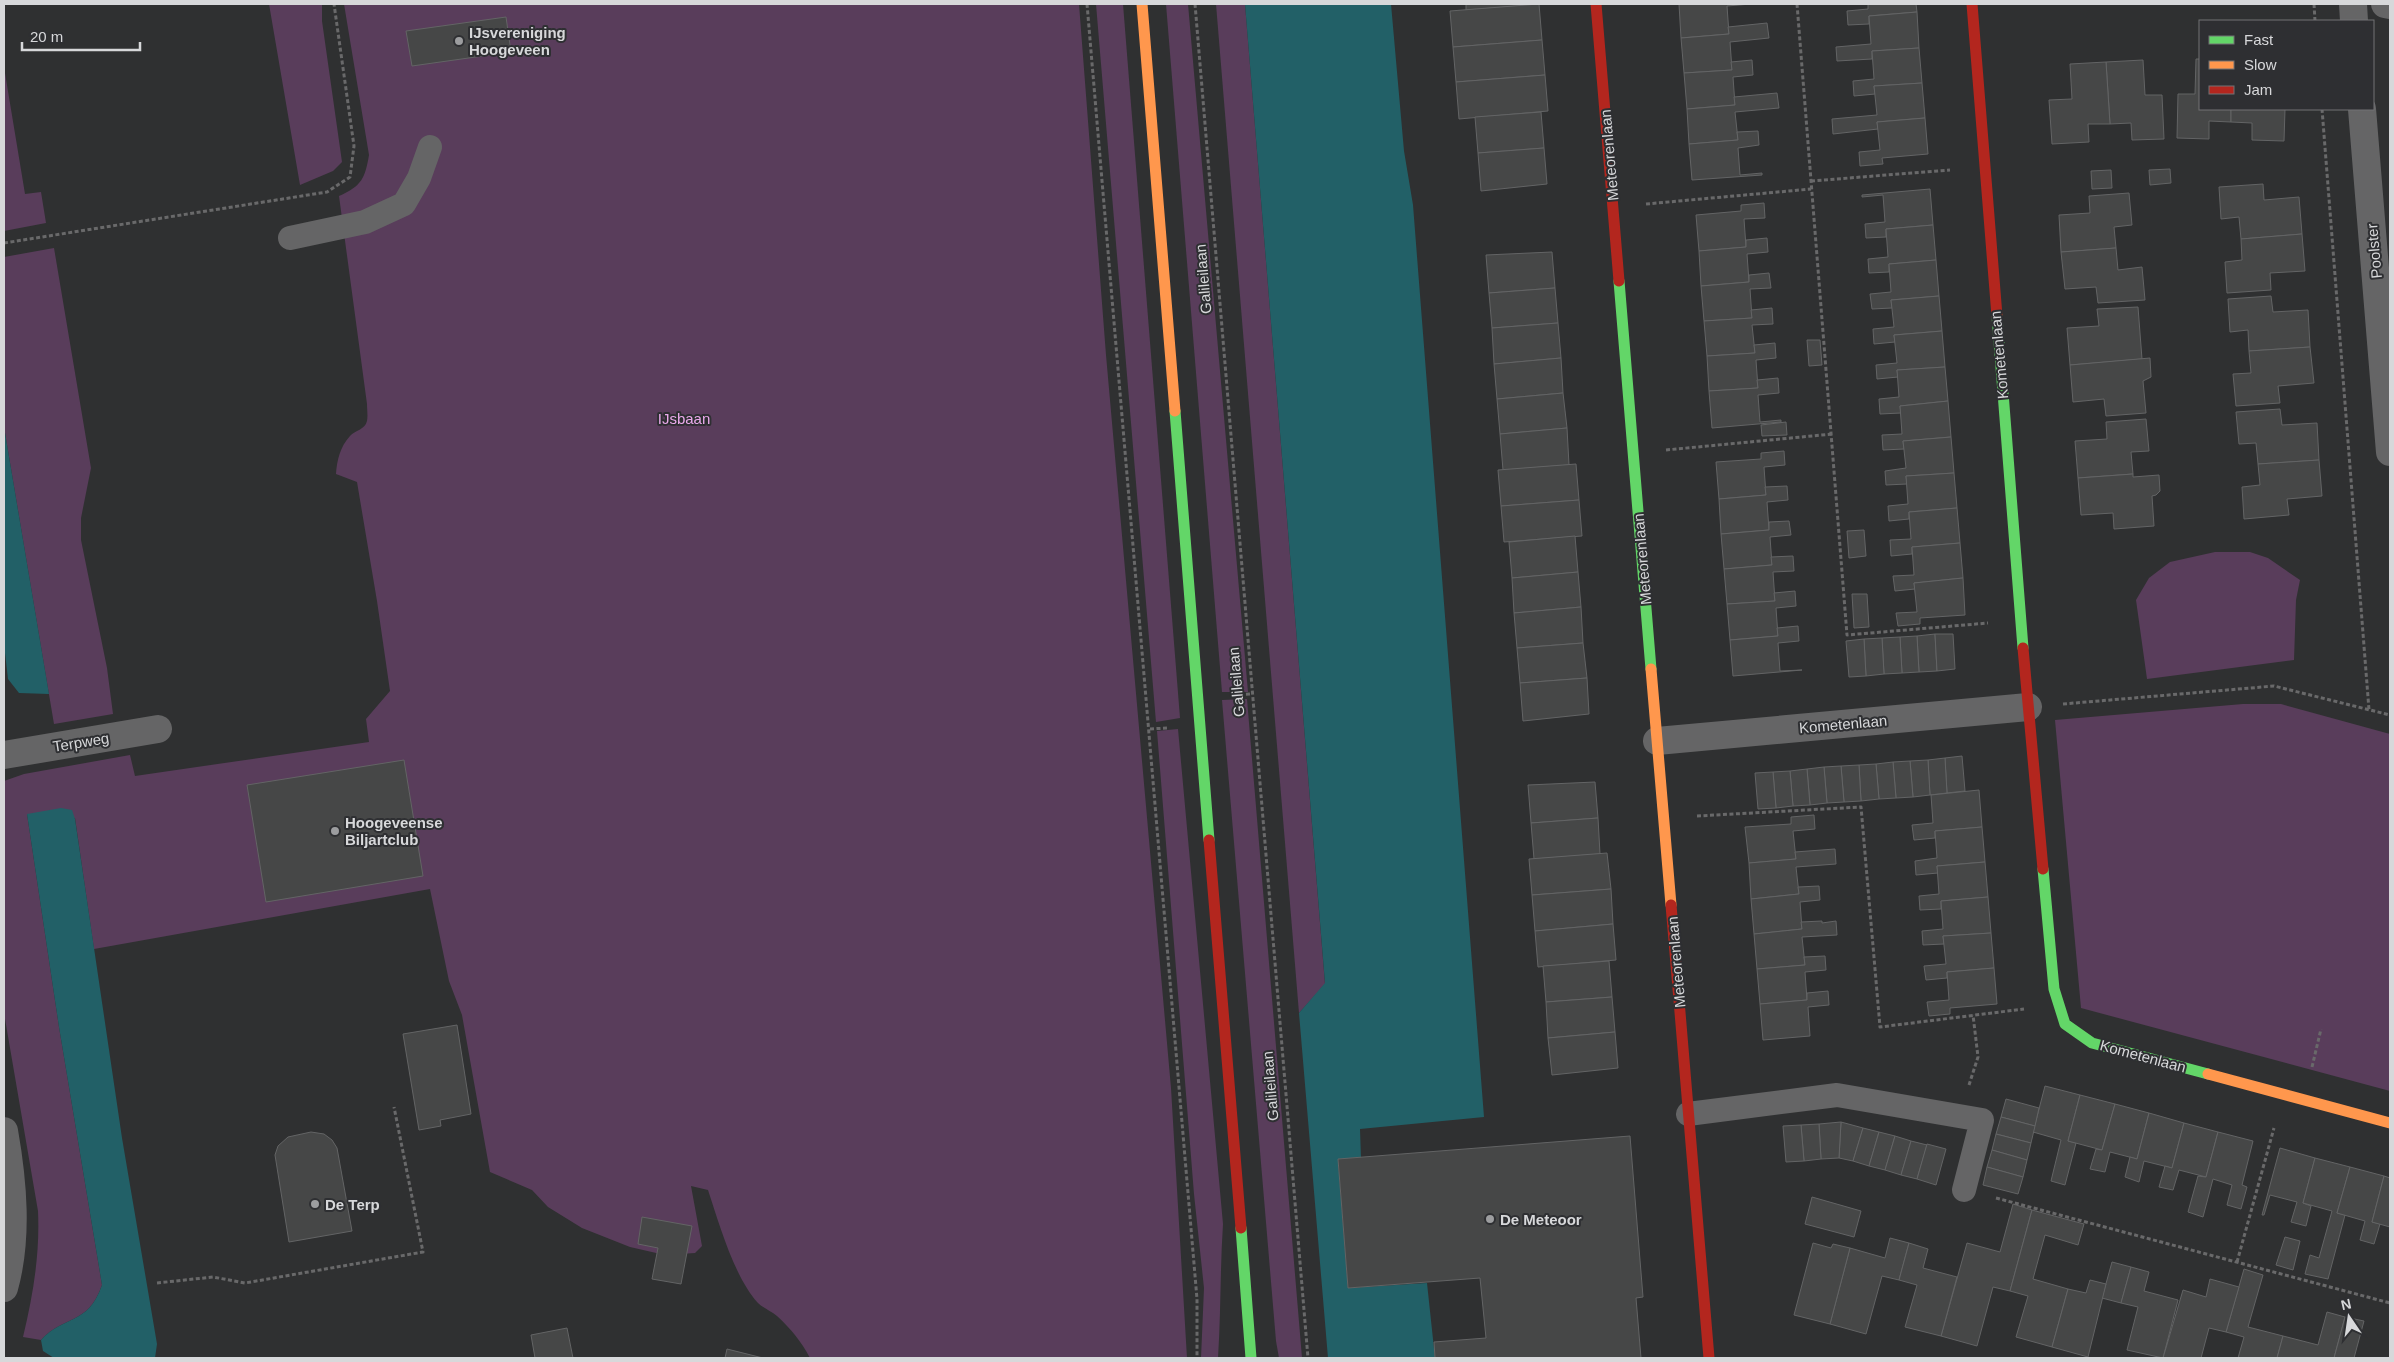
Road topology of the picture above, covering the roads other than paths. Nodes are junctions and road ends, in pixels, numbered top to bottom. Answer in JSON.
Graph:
{"nodes":[{"id":1,"x":1142,"y":4,"type":"edge"},
{"id":2,"x":1596,"y":4,"type":"edge"},
{"id":3,"x":1972,"y":4,"type":"edge"},
{"id":4,"x":2353,"y":4,"type":"edge"},
{"id":5,"x":2385,"y":4,"type":"edge"},
{"id":6,"x":2390,"y":5,"type":"edge"},
{"id":7,"x":2354,"y":20,"type":"edge"},
{"id":8,"x":2362,"y":110,"type":"edge"},
{"id":9,"x":430,"y":147,"type":"dead end"},
{"id":10,"x":290,"y":238,"type":"dead end"},
{"id":11,"x":2390,"y":452,"type":"edge"},
{"id":12,"x":2028,"y":707,"type":"junction"},
{"id":13,"x":158,"y":729,"type":"dead end"},
{"id":14,"x":1658,"y":741,"type":"junction"},
{"id":15,"x":4,"y":755,"type":"edge"},
{"id":16,"x":1688,"y":1114,"type":"junction"},
{"id":17,"x":2390,"y":1123,"type":"edge"},
{"id":18,"x":4,"y":1132,"type":"edge"},
{"id":19,"x":1964,"y":1190,"type":"road end"},
{"id":20,"x":4,"y":1288,"type":"edge"},
{"id":21,"x":1251,"y":1358,"type":"edge"},
{"id":22,"x":1709,"y":1358,"type":"edge"}],
"edges":[{"from":1,"to":21,"type":"street"},
{"from":2,"to":14,"type":"street","name":"Meteorenlaan"},
{"from":3,"to":12,"type":"street","name":"Kometenlaan"},
{"from":4,"to":7,"type":"street"},
{"from":5,"to":6,"type":"street"},
{"from":8,"to":11,"type":"street","name":"Poolster"},
{"from":9,"to":10,"type":"lane"},
{"from":12,"to":14,"type":"street","name":"Kometenlaan"},
{"from":12,"to":17,"type":"street","name":"Kometenlaan"},
{"from":13,"to":15,"type":"street","name":"Terpweg"},
{"from":14,"to":16,"type":"street","name":"Meteorenlaan"},
{"from":16,"to":19,"type":"lane"},
{"from":16,"to":22,"type":"street","name":"Meteorenlaan"},
{"from":18,"to":20,"type":"street"}]}
